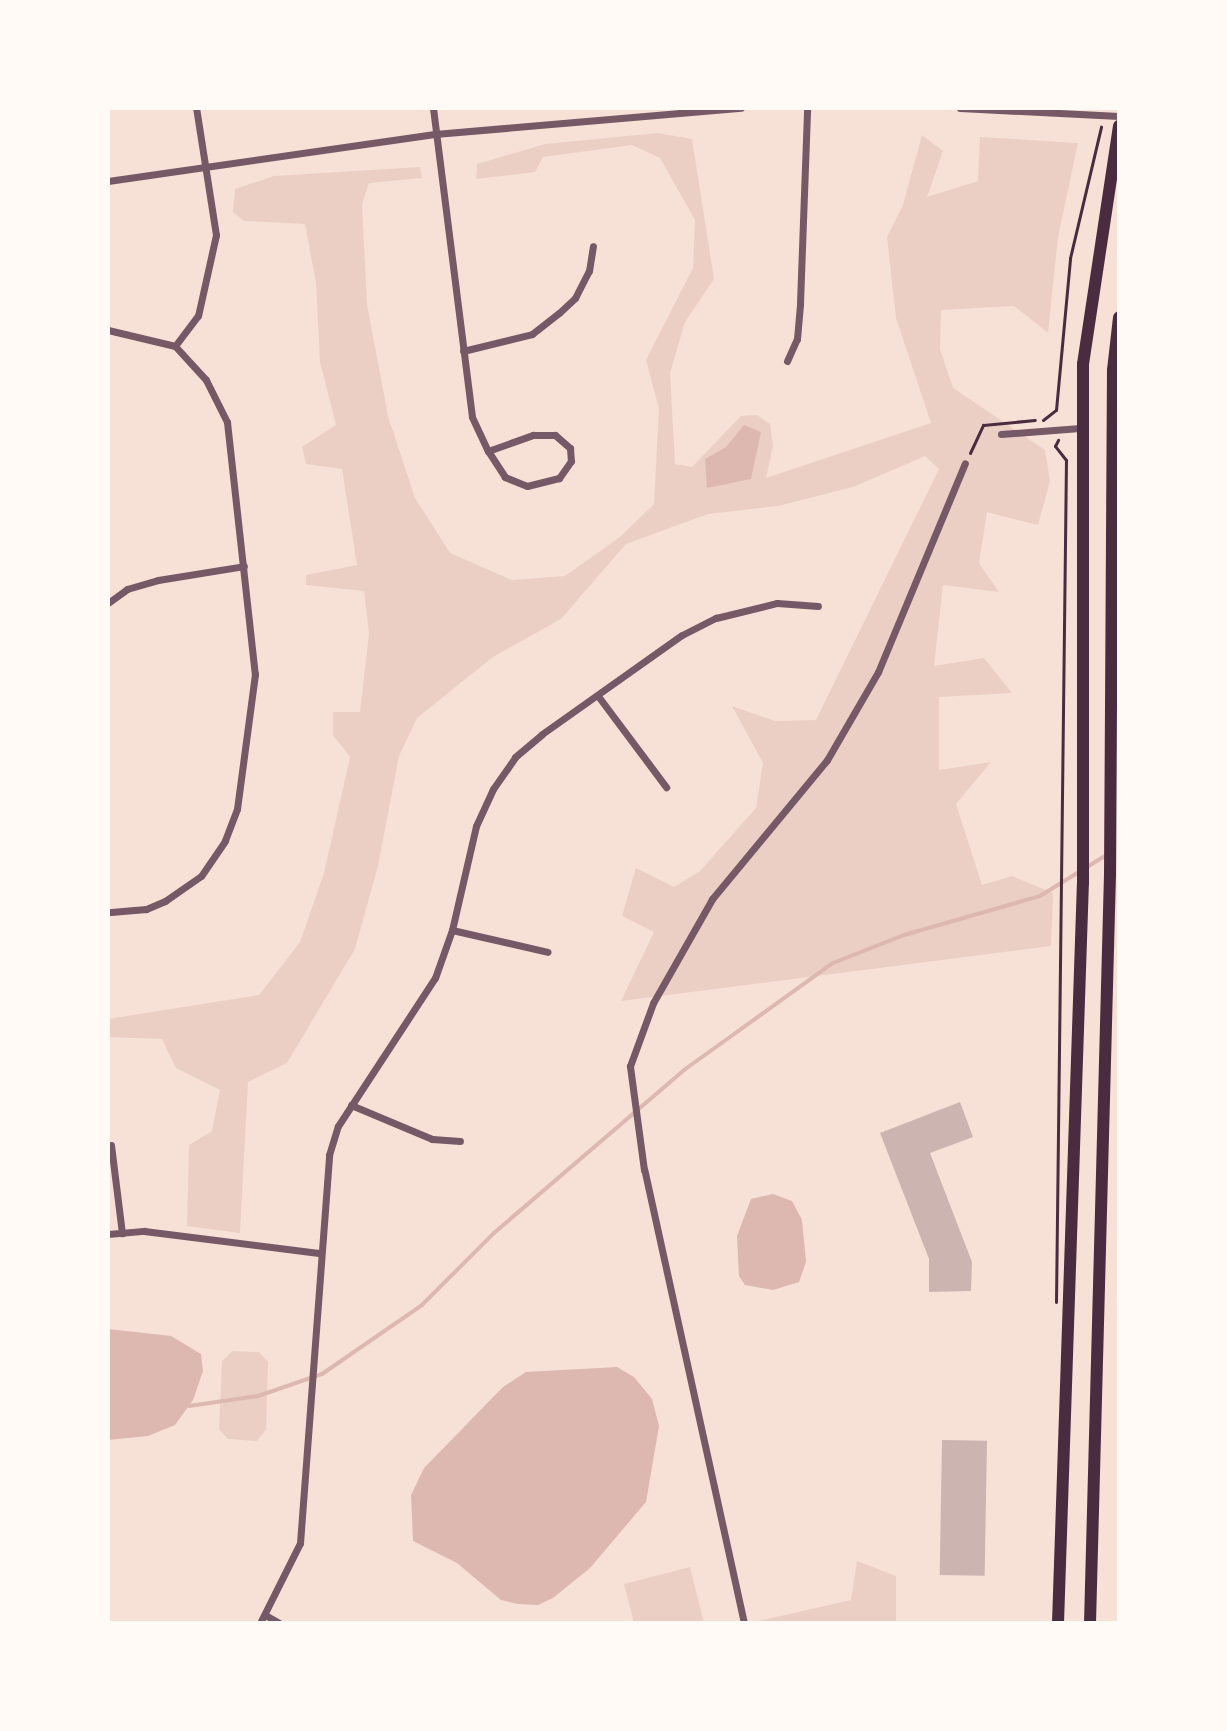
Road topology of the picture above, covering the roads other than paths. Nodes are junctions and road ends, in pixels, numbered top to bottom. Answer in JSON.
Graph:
{"nodes":[{"id":1,"x":196,"y":108,"type":"edge"},
{"id":2,"x":433,"y":108,"type":"edge"},
{"id":3,"x":741,"y":108,"type":"edge"},
{"id":4,"x":807,"y":108,"type":"edge"},
{"id":5,"x":960,"y":108,"type":"edge"},
{"id":6,"x":1119,"y":116,"type":"edge"},
{"id":7,"x":1119,"y":126,"type":"edge"},
{"id":8,"x":435,"y":134,"type":"junction"},
{"id":9,"x":207,"y":169,"type":"junction"},
{"id":10,"x":108,"y":181,"type":"edge"},
{"id":11,"x":593,"y":246,"type":"dead end"},
{"id":12,"x":1119,"y":317,"type":"edge"},
{"id":13,"x":108,"y":330,"type":"edge"},
{"id":14,"x":175,"y":346,"type":"junction"},
{"id":15,"x":463,"y":351,"type":"junction"},
{"id":16,"x":787,"y":361,"type":"dead end"},
{"id":17,"x":1080,"y":428,"type":"junction"},
{"id":18,"x":1001,"y":434,"type":"dead end"},
{"id":19,"x":488,"y":451,"type":"junction"},
{"id":20,"x":965,"y":463,"type":"road end"},
{"id":21,"x":244,"y":566,"type":"junction"},
{"id":22,"x":108,"y":603,"type":"edge"},
{"id":23,"x":818,"y":606,"type":"dead end"},
{"id":24,"x":598,"y":696,"type":"junction"},
{"id":25,"x":666,"y":787,"type":"dead end"},
{"id":26,"x":108,"y":912,"type":"edge"},
{"id":27,"x":452,"y":930,"type":"junction"},
{"id":28,"x":548,"y":952,"type":"dead end"},
{"id":29,"x":351,"y":1105,"type":"junction"},
{"id":30,"x":460,"y":1141,"type":"dead end"},
{"id":31,"x":111,"y":1145,"type":"dead end"},
{"id":32,"x":122,"y":1233,"type":"junction"},
{"id":33,"x":108,"y":1234,"type":"edge"},
{"id":34,"x":319,"y":1253,"type":"junction"},
{"id":35,"x":267,"y":1616,"type":"junction"},
{"id":36,"x":260,"y":1623,"type":"edge"},
{"id":37,"x":279,"y":1623,"type":"edge"},
{"id":38,"x":744,"y":1623,"type":"edge"},
{"id":39,"x":1058,"y":1623,"type":"edge"},
{"id":40,"x":1090,"y":1623,"type":"edge"}],
"edges":[{"from":1,"to":9,"type":"street"},
{"from":2,"to":8,"type":"street"},
{"from":3,"to":8,"type":"street"},
{"from":4,"to":16,"type":"street"},
{"from":5,"to":6,"type":"street"},
{"from":7,"to":17,"type":"highway"},
{"from":8,"to":9,"type":"street"},
{"from":8,"to":15,"type":"street"},
{"from":9,"to":10,"type":"street"},
{"from":9,"to":14,"type":"street"},
{"from":11,"to":15,"type":"street"},
{"from":12,"to":40,"type":"highway"},
{"from":13,"to":14,"type":"street"},
{"from":14,"to":21,"type":"street"},
{"from":15,"to":19,"type":"street"},
{"from":17,"to":18,"type":"street"},
{"from":17,"to":39,"type":"highway"},
{"from":19,"to":19,"type":"street"},
{"from":20,"to":38,"type":"street"},
{"from":21,"to":22,"type":"street"},
{"from":21,"to":26,"type":"street"},
{"from":23,"to":24,"type":"street"},
{"from":24,"to":25,"type":"street"},
{"from":24,"to":27,"type":"street"},
{"from":27,"to":28,"type":"street"},
{"from":27,"to":29,"type":"street"},
{"from":29,"to":30,"type":"street"},
{"from":29,"to":34,"type":"street"},
{"from":31,"to":32,"type":"street"},
{"from":32,"to":33,"type":"street"},
{"from":32,"to":34,"type":"street"},
{"from":34,"to":35,"type":"street"},
{"from":35,"to":36,"type":"street"},
{"from":35,"to":37,"type":"street"}]}
